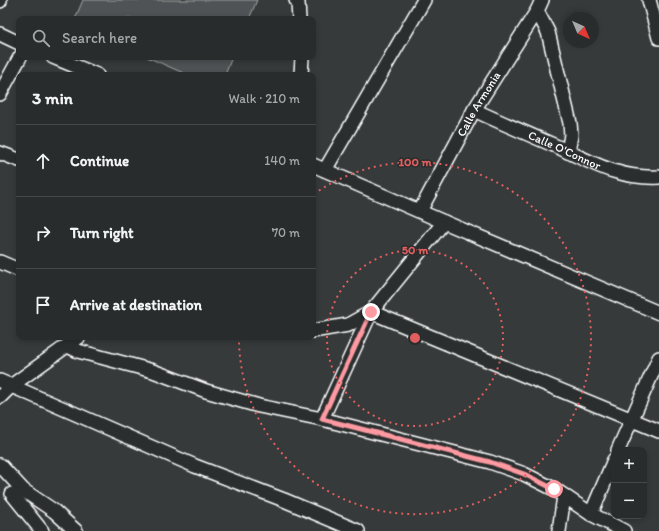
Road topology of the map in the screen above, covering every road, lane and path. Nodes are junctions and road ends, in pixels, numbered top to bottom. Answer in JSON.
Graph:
{"nodes":[{"id":1,"x":424,"y":0,"type":"edge"},
{"id":2,"x":648,"y":0,"type":"edge"},
{"id":3,"x":299,"y":1,"type":"edge"},
{"id":4,"x":539,"y":5,"type":"edge"},
{"id":5,"x":299,"y":16,"type":"edge"},
{"id":6,"x":0,"y":34,"type":"edge"},
{"id":7,"x":659,"y":38,"type":"edge"},
{"id":8,"x":16,"y":42,"type":"edge"},
{"id":9,"x":18,"y":60,"type":"edge"},
{"id":10,"x":60,"y":60,"type":"edge"},
{"id":11,"x":302,"y":60,"type":"edge"},
{"id":12,"x":90,"y":72,"type":"edge"},
{"id":13,"x":301,"y":72,"type":"edge"},
{"id":14,"x":0,"y":94,"type":"edge"},
{"id":15,"x":474,"y":110,"type":"junction"},
{"id":16,"x":568,"y":152,"type":"junction"},
{"id":17,"x":0,"y":153,"type":"edge"},
{"id":18,"x":16,"y":159,"type":"edge"},
{"id":19,"x":316,"y":166,"type":"edge"},
{"id":20,"x":326,"y":170,"type":"junction"},
{"id":21,"x":659,"y":177,"type":"edge"},
{"id":22,"x":420,"y":211,"type":"junction"},
{"id":23,"x":444,"y":222,"type":"junction"},
{"id":24,"x":0,"y":262,"type":"edge"},
{"id":25,"x":16,"y":269,"type":"edge"},
{"id":26,"x":371,"y":312,"type":"junction"},
{"id":27,"x":659,"y":313,"type":"edge"},
{"id":28,"x":316,"y":330,"type":"edge"},
{"id":29,"x":75,"y":340,"type":"edge"},
{"id":30,"x":68,"y":346,"type":"junction"},
{"id":31,"x":659,"y":358,"type":"edge"},
{"id":32,"x":6,"y":384,"type":"edge"},
{"id":33,"x":0,"y":397,"type":"edge"},
{"id":34,"x":322,"y":419,"type":"junction"},
{"id":35,"x":631,"y":420,"type":"junction"},
{"id":36,"x":659,"y":431,"type":"edge"},
{"id":37,"x":619,"y":447,"type":"edge"},
{"id":38,"x":0,"y":465,"type":"edge"},
{"id":39,"x":611,"y":467,"type":"edge"},
{"id":40,"x":12,"y":492,"type":"edge"},
{"id":41,"x":564,"y":496,"type":"junction"},
{"id":42,"x":591,"y":514,"type":"junction"},
{"id":43,"x":72,"y":528,"type":"edge"},
{"id":44,"x":42,"y":531,"type":"edge"},
{"id":45,"x":85,"y":531,"type":"edge"},
{"id":46,"x":358,"y":531,"type":"edge"},
{"id":47,"x":559,"y":531,"type":"edge"},
{"id":48,"x":624,"y":531,"type":"edge"}],
"edges":[{"from":1,"to":20,"type":"street"},
{"from":2,"to":7,"type":"street"},
{"from":3,"to":5,"type":"street"},
{"from":4,"to":15,"type":"street","name":"Calle Armonia"},
{"from":4,"to":16,"type":"street"},
{"from":6,"to":8,"type":"street"},
{"from":9,"to":14,"type":"street"},
{"from":10,"to":12,"type":"street"},
{"from":11,"to":13,"type":"street"},
{"from":15,"to":16,"type":"street","name":"Calle O'Connor"},
{"from":15,"to":22,"type":"street","name":"Calle Armonia"},
{"from":16,"to":21,"type":"street","name":"Calle O'Connor"},
{"from":17,"to":18,"type":"street"},
{"from":19,"to":20,"type":"street"},
{"from":20,"to":22,"type":"street"},
{"from":22,"to":23,"type":"street"},
{"from":23,"to":26,"type":"street"},
{"from":23,"to":27,"type":"street"},
{"from":24,"to":25,"type":"street"},
{"from":26,"to":28,"type":"street"},
{"from":26,"to":34,"type":"street"},
{"from":26,"to":35,"type":"street"},
{"from":29,"to":30,"type":"street"},
{"from":30,"to":32,"type":"street"},
{"from":30,"to":34,"type":"street"},
{"from":31,"to":35,"type":"street"},
{"from":32,"to":33,"type":"street"},
{"from":32,"to":46,"type":"street"},
{"from":34,"to":41,"type":"street"},
{"from":35,"to":36,"type":"street"},
{"from":35,"to":37,"type":"street"},
{"from":38,"to":40,"type":"street"},
{"from":39,"to":42,"type":"street"},
{"from":40,"to":43,"type":"street"},
{"from":40,"to":44,"type":"street"},
{"from":41,"to":42,"type":"street"},
{"from":41,"to":47,"type":"street"},
{"from":42,"to":48,"type":"street"},
{"from":43,"to":45,"type":"street"}]}
